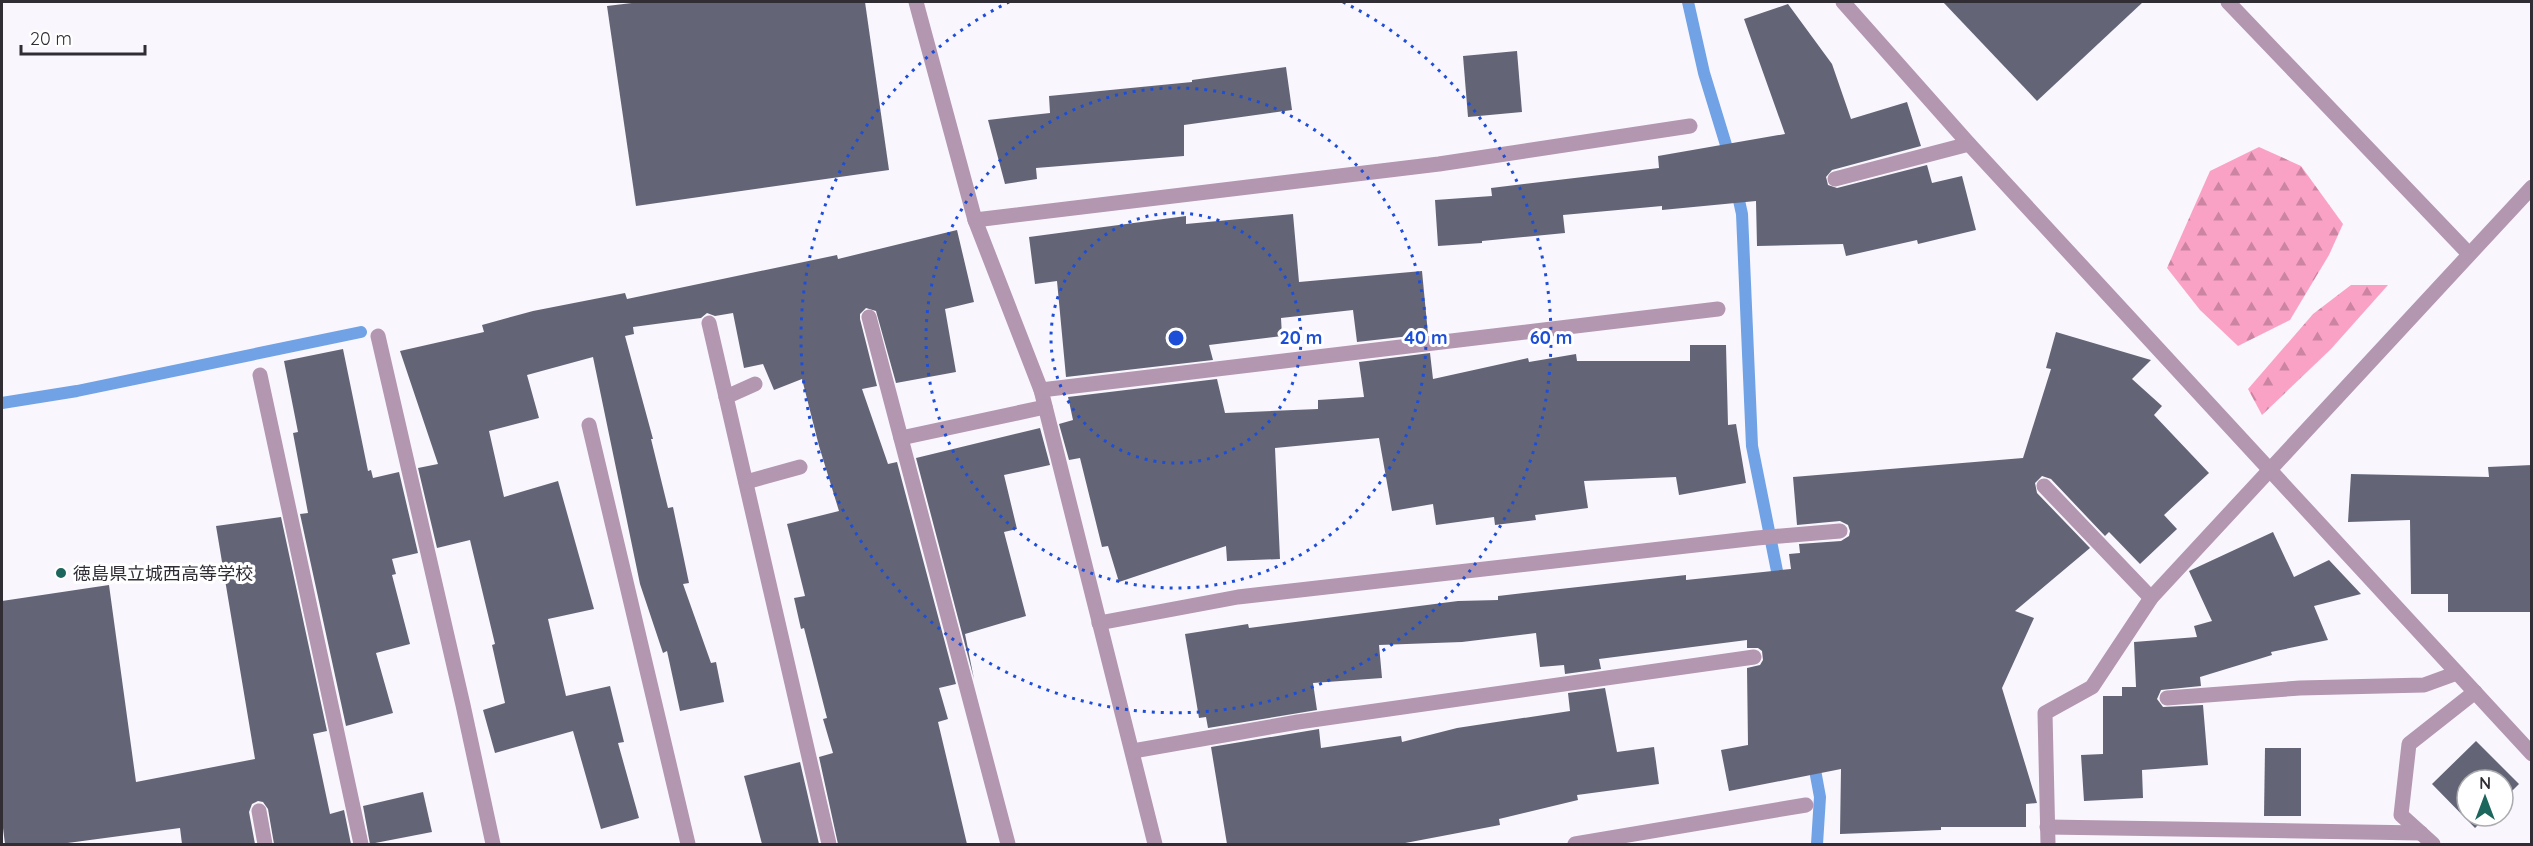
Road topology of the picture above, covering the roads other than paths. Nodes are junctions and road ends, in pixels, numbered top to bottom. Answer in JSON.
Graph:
{"nodes":[{"id":1,"x":916,"y":2,"type":"edge"},
{"id":2,"x":1843,"y":2,"type":"edge"},
{"id":3,"x":2228,"y":2,"type":"edge"},
{"id":4,"x":1690,"y":126,"type":"dead end"},
{"id":5,"x":1969,"y":144,"type":"junction"},
{"id":6,"x":1835,"y":179,"type":"dead end"},
{"id":7,"x":2532,"y":187,"type":"edge"},
{"id":8,"x":975,"y":220,"type":"junction"},
{"id":9,"x":2469,"y":254,"type":"junction"},
{"id":10,"x":1718,"y":309,"type":"dead end"},
{"id":11,"x":869,"y":317,"type":"dead end"},
{"id":12,"x":709,"y":322,"type":"dead end"},
{"id":13,"x":378,"y":336,"type":"dead end"},
{"id":14,"x":260,"y":375,"type":"dead end"},
{"id":15,"x":755,"y":384,"type":"dead end"},
{"id":16,"x":1041,"y":390,"type":"junction"},
{"id":17,"x":726,"y":397,"type":"junction"},
{"id":18,"x":1045,"y":407,"type":"junction"},
{"id":19,"x":589,"y":425,"type":"dead end"},
{"id":20,"x":901,"y":438,"type":"junction"},
{"id":21,"x":800,"y":467,"type":"dead end"},
{"id":22,"x":2269,"y":469,"type":"junction"},
{"id":23,"x":746,"y":482,"type":"junction"},
{"id":24,"x":2044,"y":486,"type":"dead end"},
{"id":25,"x":1840,"y":531,"type":"dead end"},
{"id":26,"x":2151,"y":598,"type":"junction"},
{"id":27,"x":1099,"y":623,"type":"junction"},
{"id":28,"x":1755,"y":657,"type":"dead end"},
{"id":29,"x":2457,"y":673,"type":"junction"},
{"id":30,"x":2475,"y":692,"type":"junction"},
{"id":31,"x":2167,"y":699,"type":"dead end"},
{"id":32,"x":1133,"y":750,"type":"junction"},
{"id":33,"x":2532,"y":754,"type":"edge"},
{"id":34,"x":1806,"y":805,"type":"dead end"},
{"id":35,"x":259,"y":811,"type":"dead end"},
{"id":36,"x":2047,"y":827,"type":"junction"},
{"id":37,"x":2421,"y":833,"type":"junction"},
{"id":38,"x":265,"y":844,"type":"edge"},
{"id":39,"x":361,"y":844,"type":"edge"},
{"id":40,"x":493,"y":844,"type":"edge"},
{"id":41,"x":688,"y":844,"type":"edge"},
{"id":42,"x":830,"y":844,"type":"edge"},
{"id":43,"x":1008,"y":844,"type":"edge"},
{"id":44,"x":1155,"y":844,"type":"edge"},
{"id":45,"x":1575,"y":844,"type":"edge"},
{"id":46,"x":2048,"y":844,"type":"edge"},
{"id":47,"x":2433,"y":844,"type":"edge"}],
"edges":[{"from":1,"to":8,"type":"street"},
{"from":2,"to":5,"type":"street"},
{"from":3,"to":9,"type":"street"},
{"from":4,"to":8,"type":"street"},
{"from":5,"to":6,"type":"street"},
{"from":5,"to":22,"type":"street"},
{"from":7,"to":9,"type":"street"},
{"from":8,"to":16,"type":"street"},
{"from":9,"to":22,"type":"street"},
{"from":10,"to":16,"type":"street"},
{"from":11,"to":20,"type":"street"},
{"from":12,"to":17,"type":"street"},
{"from":13,"to":40,"type":"street"},
{"from":14,"to":39,"type":"street"},
{"from":15,"to":17,"type":"street"},
{"from":16,"to":18,"type":"street"},
{"from":17,"to":23,"type":"street"},
{"from":18,"to":20,"type":"street"},
{"from":18,"to":27,"type":"street"},
{"from":19,"to":41,"type":"street"},
{"from":20,"to":43,"type":"street"},
{"from":21,"to":23,"type":"street"},
{"from":22,"to":26,"type":"street"},
{"from":22,"to":29,"type":"street"},
{"from":23,"to":42,"type":"street"},
{"from":24,"to":26,"type":"street"},
{"from":25,"to":27,"type":"street"},
{"from":26,"to":36,"type":"street"},
{"from":27,"to":32,"type":"street"},
{"from":28,"to":32,"type":"street"},
{"from":29,"to":30,"type":"street"},
{"from":29,"to":31,"type":"street"},
{"from":30,"to":33,"type":"street"},
{"from":30,"to":37,"type":"street"},
{"from":32,"to":44,"type":"street"},
{"from":34,"to":45,"type":"street"},
{"from":35,"to":38,"type":"street"},
{"from":36,"to":37,"type":"street"},
{"from":36,"to":46,"type":"street"},
{"from":37,"to":47,"type":"street"}]}
